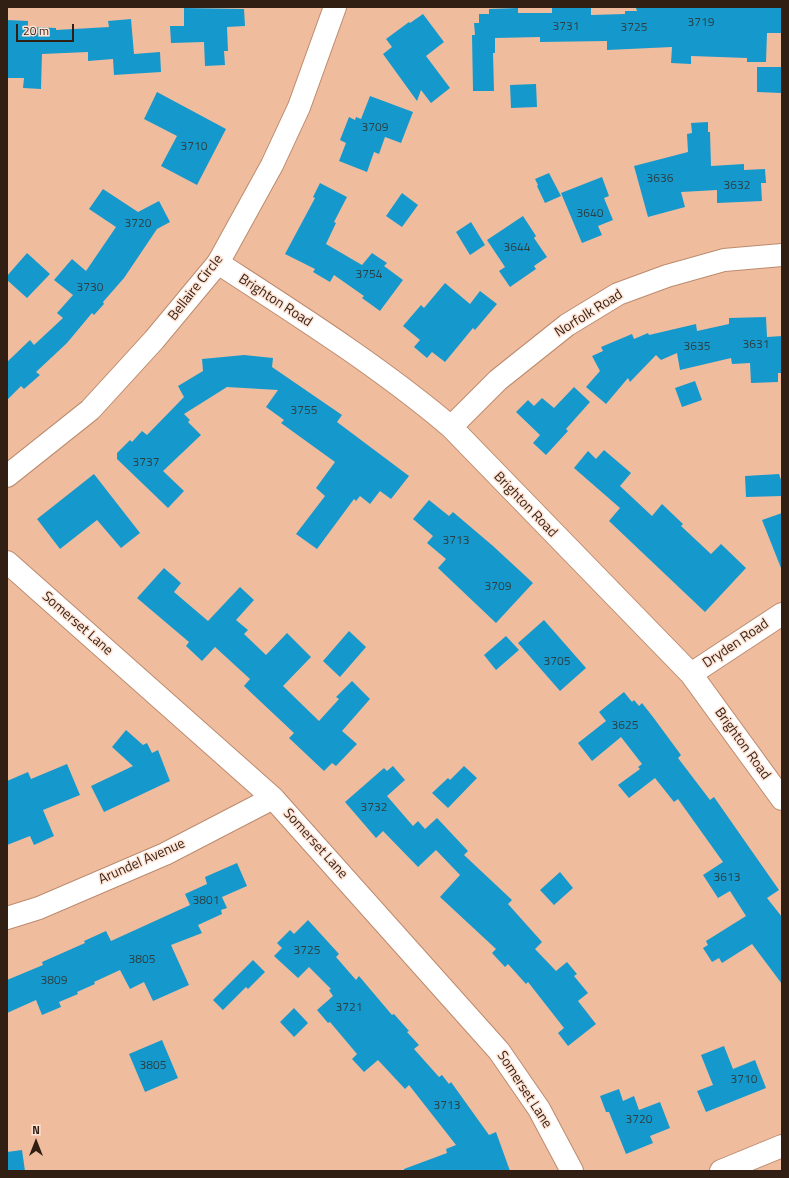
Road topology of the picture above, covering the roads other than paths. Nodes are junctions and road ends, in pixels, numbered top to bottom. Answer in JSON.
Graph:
{"nodes":[{"id":1,"x":335,"y":7,"type":"edge"},
{"id":2,"x":782,"y":255,"type":"edge"},
{"id":3,"x":218,"y":264,"type":"junction"},
{"id":4,"x":451,"y":427,"type":"junction"},
{"id":5,"x":7,"y":476,"type":"edge"},
{"id":6,"x":7,"y":562,"type":"edge"},
{"id":7,"x":782,"y":614,"type":"edge"},
{"id":8,"x":691,"y":674,"type":"junction"},
{"id":9,"x":273,"y":798,"type":"junction"},
{"id":10,"x":782,"y":799,"type":"edge"},
{"id":11,"x":7,"y":918,"type":"edge"},
{"id":12,"x":782,"y":1146,"type":"edge"},
{"id":13,"x":572,"y":1171,"type":"edge"},
{"id":14,"x":721,"y":1171,"type":"edge"}],
"edges":[{"from":1,"to":3,"type":"street","name":"Bellaire Circle"},
{"from":2,"to":4,"type":"street","name":"Norfolk Road"},
{"from":3,"to":4,"type":"street","name":"Brighton Road"},
{"from":3,"to":5,"type":"street","name":"Bellaire Circle"},
{"from":4,"to":8,"type":"street","name":"Brighton Road"},
{"from":6,"to":9,"type":"street","name":"Somerset Lane"},
{"from":7,"to":8,"type":"street","name":"Dryden Road"},
{"from":8,"to":10,"type":"street","name":"Brighton Road"},
{"from":9,"to":11,"type":"street","name":"Arundel Avenue"},
{"from":9,"to":13,"type":"street","name":"Somerset Lane"},
{"from":12,"to":14,"type":"street"}]}
